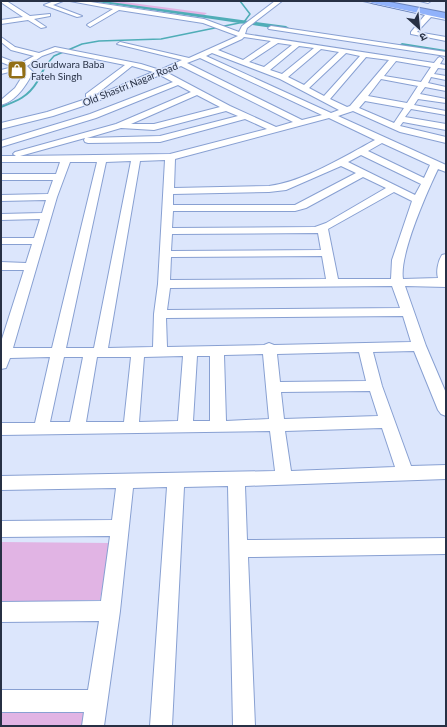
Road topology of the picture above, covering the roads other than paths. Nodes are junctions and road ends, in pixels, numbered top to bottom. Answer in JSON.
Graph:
{"nodes":[{"id":1,"x":60,"y":1,"type":"edge"},
{"id":2,"x":73,"y":1,"type":"edge"},
{"id":3,"x":279,"y":1,"type":"edge"},
{"id":4,"x":284,"y":1,"type":"edge"},
{"id":5,"x":366,"y":1,"type":"edge"},
{"id":6,"x":372,"y":1,"type":"edge"},
{"id":7,"x":385,"y":1,"type":"edge"},
{"id":8,"x":395,"y":1,"type":"edge"},
{"id":9,"x":423,"y":1,"type":"edge"},
{"id":10,"x":428,"y":1,"type":"edge"},
{"id":11,"x":5,"y":4,"type":"edge"},
{"id":12,"x":106,"y":6,"type":"junction"},
{"id":13,"x":118,"y":8,"type":"junction"},
{"id":14,"x":100,"y":10,"type":"dead end"},
{"id":15,"x":48,"y":14,"type":"dead end"},
{"id":16,"x":263,"y":14,"type":"junction"},
{"id":17,"x":429,"y":15,"type":"junction"},
{"id":18,"x":446,"y":15,"type":"edge"},
{"id":19,"x":80,"y":16,"type":"dead end"},
{"id":20,"x":29,"y":18,"type":"junction"},
{"id":21,"x":1,"y":22,"type":"edge"},
{"id":22,"x":90,"y":25,"type":"dead end"},
{"id":23,"x":248,"y":26,"type":"junction"},
{"id":24,"x":43,"y":27,"type":"dead end"},
{"id":25,"x":272,"y":27,"type":"dead end"},
{"id":26,"x":1,"y":39,"type":"edge"},
{"id":27,"x":446,"y":39,"type":"edge"},
{"id":28,"x":277,"y":40,"type":"junction"},
{"id":29,"x":298,"y":43,"type":"junction"},
{"id":30,"x":120,"y":44,"type":"dead end"},
{"id":31,"x":11,"y":47,"type":"junction"},
{"id":32,"x":320,"y":47,"type":"junction"},
{"id":33,"x":1,"y":50,"type":"edge"},
{"id":34,"x":212,"y":51,"type":"junction"},
{"id":35,"x":344,"y":51,"type":"junction"},
{"id":36,"x":444,"y":53,"type":"edge"},
{"id":37,"x":365,"y":54,"type":"junction"},
{"id":38,"x":40,"y":55,"type":"junction"},
{"id":39,"x":201,"y":56,"type":"junction"},
{"id":40,"x":1,"y":59,"type":"edge"},
{"id":41,"x":394,"y":59,"type":"junction"},
{"id":42,"x":190,"y":60,"type":"junction"},
{"id":43,"x":245,"y":62,"type":"junction"},
{"id":44,"x":181,"y":63,"type":"junction"},
{"id":45,"x":132,"y":64,"type":"junction"},
{"id":46,"x":436,"y":66,"type":"junction"},
{"id":47,"x":19,"y":67,"type":"junction"},
{"id":48,"x":446,"y":67,"type":"edge"},
{"id":49,"x":266,"y":69,"type":"junction"},
{"id":50,"x":1,"y":72,"type":"edge"},
{"id":51,"x":160,"y":72,"type":"junction"},
{"id":52,"x":380,"y":76,"type":"junction"},
{"id":53,"x":430,"y":76,"type":"junction"},
{"id":54,"x":284,"y":77,"type":"junction"},
{"id":55,"x":446,"y":78,"type":"edge"},
{"id":56,"x":178,"y":82,"type":"junction"},
{"id":57,"x":423,"y":85,"type":"junction"},
{"id":58,"x":305,"y":88,"type":"junction"},
{"id":59,"x":446,"y":89,"type":"edge"},
{"id":60,"x":197,"y":92,"type":"junction"},
{"id":61,"x":416,"y":96,"type":"junction"},
{"id":62,"x":364,"y":98,"type":"junction"},
{"id":63,"x":324,"y":99,"type":"junction"},
{"id":64,"x":446,"y":101,"type":"edge"},
{"id":65,"x":1,"y":103,"type":"edge"},
{"id":66,"x":408,"y":106,"type":"junction"},
{"id":67,"x":71,"y":108,"type":"junction"},
{"id":68,"x":227,"y":108,"type":"junction"},
{"id":69,"x":350,"y":110,"type":"junction"},
{"id":70,"x":446,"y":113,"type":"edge"},
{"id":71,"x":332,"y":115,"type":"junction"},
{"id":72,"x":245,"y":117,"type":"junction"},
{"id":73,"x":400,"y":119,"type":"junction"},
{"id":74,"x":82,"y":120,"type":"junction"},
{"id":75,"x":301,"y":123,"type":"junction"},
{"id":76,"x":1,"y":126,"type":"edge"},
{"id":77,"x":120,"y":126,"type":"junction"},
{"id":78,"x":395,"y":126,"type":"junction"},
{"id":79,"x":446,"y":127,"type":"edge"},
{"id":80,"x":275,"y":130,"type":"junction"},
{"id":81,"x":99,"y":132,"type":"junction"},
{"id":82,"x":72,"y":139,"type":"junction"},
{"id":83,"x":381,"y":140,"type":"junction"},
{"id":84,"x":446,"y":140,"type":"edge"},
{"id":85,"x":1,"y":144,"type":"edge"},
{"id":86,"x":361,"y":151,"type":"junction"},
{"id":87,"x":170,"y":157,"type":"junction"},
{"id":88,"x":1,"y":159,"type":"edge"},
{"id":89,"x":66,"y":159,"type":"junction"},
{"id":90,"x":102,"y":159,"type":"junction"},
{"id":91,"x":136,"y":159,"type":"junction"},
{"id":92,"x":341,"y":162,"type":"junction"},
{"id":93,"x":440,"y":167,"type":"edge"},
{"id":94,"x":363,"y":173,"type":"junction"},
{"id":95,"x":1,"y":177,"type":"edge"},
{"id":96,"x":59,"y":177,"type":"junction"},
{"id":97,"x":426,"y":183,"type":"junction"},
{"id":98,"x":394,"y":188,"type":"junction"},
{"id":99,"x":169,"y":191,"type":"junction"},
{"id":100,"x":52,"y":197,"type":"junction"},
{"id":101,"x":1,"y":198,"type":"edge"},
{"id":102,"x":418,"y":200,"type":"junction"},
{"id":103,"x":168,"y":208,"type":"junction"},
{"id":104,"x":46,"y":216,"type":"junction"},
{"id":105,"x":1,"y":217,"type":"edge"},
{"id":106,"x":322,"y":228,"type":"junction"},
{"id":107,"x":166,"y":231,"type":"junction"},
{"id":108,"x":1,"y":241,"type":"edge"},
{"id":109,"x":39,"y":241,"type":"junction"},
{"id":110,"x":327,"y":253,"type":"junction"},
{"id":111,"x":165,"y":254,"type":"junction"},
{"id":112,"x":446,"y":257,"type":"edge"},
{"id":113,"x":1,"y":266,"type":"edge"},
{"id":114,"x":31,"y":267,"type":"junction"},
{"id":115,"x":333,"y":282,"type":"junction"},
{"id":116,"x":397,"y":282,"type":"junction"},
{"id":117,"x":446,"y":282,"type":"edge"},
{"id":118,"x":164,"y":284,"type":"junction"},
{"id":119,"x":408,"y":312,"type":"junction"},
{"id":120,"x":160,"y":314,"type":"junction"},
{"id":121,"x":1,"y":320,"type":"edge"},
{"id":122,"x":15,"y":320,"type":"junction"},
{"id":123,"x":419,"y":346,"type":"junction"},
{"id":124,"x":365,"y":347,"type":"junction"},
{"id":125,"x":269,"y":348,"type":"junction"},
{"id":126,"x":190,"y":351,"type":"junction"},
{"id":127,"x":217,"y":351,"type":"junction"},
{"id":128,"x":95,"y":352,"type":"junction"},
{"id":129,"x":138,"y":352,"type":"junction"},
{"id":130,"x":160,"y":352,"type":"junction"},
{"id":131,"x":57,"y":353,"type":"junction"},
{"id":132,"x":2,"y":357,"type":"edge"},
{"id":133,"x":375,"y":386,"type":"junction"},
{"id":134,"x":273,"y":387,"type":"junction"},
{"id":135,"x":446,"y":410,"type":"edge"},
{"id":136,"x":386,"y":422,"type":"junction"},
{"id":137,"x":276,"y":426,"type":"junction"},
{"id":138,"x":131,"y":427,"type":"junction"},
{"id":139,"x":185,"y":427,"type":"junction"},
{"id":140,"x":218,"y":427,"type":"junction"},
{"id":141,"x":41,"y":428,"type":"junction"},
{"id":142,"x":77,"y":428,"type":"junction"},
{"id":143,"x":1,"y":429,"type":"edge"},
{"id":144,"x":446,"y":472,"type":"edge"},
{"id":145,"x":405,"y":473,"type":"junction"},
{"id":146,"x":284,"y":478,"type":"junction"},
{"id":147,"x":236,"y":479,"type":"junction"},
{"id":148,"x":176,"y":480,"type":"junction"},
{"id":149,"x":125,"y":481,"type":"junction"},
{"id":150,"x":1,"y":483,"type":"edge"},
{"id":151,"x":120,"y":528,"type":"junction"},
{"id":152,"x":1,"y":529,"type":"edge"},
{"id":153,"x":446,"y":546,"type":"edge"},
{"id":154,"x":240,"y":549,"type":"junction"},
{"id":155,"x":110,"y":611,"type":"junction"},
{"id":156,"x":1,"y":612,"type":"edge"},
{"id":157,"x":1,"y":701,"type":"edge"},
{"id":158,"x":97,"y":701,"type":"junction"},
{"id":159,"x":93,"y":726,"type":"edge"},
{"id":160,"x":161,"y":726,"type":"edge"},
{"id":161,"x":244,"y":726,"type":"edge"}],
"edges":[{"from":1,"to":19,"type":"street"},
{"from":2,"to":12,"type":"street"},
{"from":3,"to":16,"type":"street"},
{"from":4,"to":16,"type":"street"},
{"from":5,"to":17,"type":"street"},
{"from":6,"to":18,"type":"highway"},
{"from":7,"to":18,"type":"highway"},
{"from":8,"to":18,"type":"street"},
{"from":9,"to":10,"type":"street"},
{"from":11,"to":20,"type":"street"},
{"from":12,"to":13,"type":"street"},
{"from":12,"to":14,"type":"street"},
{"from":13,"to":22,"type":"street"},
{"from":13,"to":23,"type":"street"},
{"from":15,"to":20,"type":"street"},
{"from":16,"to":23,"type":"street","name":"Old Shastri Nagar Road"},
{"from":17,"to":18,"type":"street"},
{"from":17,"to":27,"type":"street"},
{"from":20,"to":21,"type":"street"},
{"from":20,"to":24,"type":"street"},
{"from":23,"to":28,"type":"street"},
{"from":23,"to":34,"type":"street","name":"Old Shastri Nagar Road"},
{"from":25,"to":36,"type":"street"},
{"from":26,"to":31,"type":"street"},
{"from":28,"to":29,"type":"street"},
{"from":28,"to":43,"type":"street"},
{"from":29,"to":32,"type":"street"},
{"from":29,"to":49,"type":"street"},
{"from":30,"to":42,"type":"street"},
{"from":31,"to":33,"type":"street"},
{"from":31,"to":38,"type":"street"},
{"from":32,"to":35,"type":"street"},
{"from":32,"to":54,"type":"street"},
{"from":34,"to":39,"type":"street","name":"Old Shastri Nagar Road"},
{"from":34,"to":43,"type":"street"},
{"from":35,"to":37,"type":"street"},
{"from":35,"to":58,"type":"street"},
{"from":36,"to":46,"type":"street"},
{"from":37,"to":41,"type":"street"},
{"from":37,"to":63,"type":"street"},
{"from":38,"to":45,"type":"street"},
{"from":38,"to":47,"type":"street"},
{"from":39,"to":42,"type":"street","name":"Old Shastri Nagar Road"},
{"from":39,"to":71,"type":"street"},
{"from":40,"to":47,"type":"street"},
{"from":41,"to":46,"type":"street"},
{"from":41,"to":52,"type":"street"},
{"from":42,"to":44,"type":"street","name":"Old Shastri Nagar Road"},
{"from":43,"to":49,"type":"street"},
{"from":44,"to":51,"type":"street","name":"Old Shastri Nagar Road"},
{"from":44,"to":75,"type":"street"},
{"from":45,"to":51,"type":"street"},
{"from":45,"to":67,"type":"street"},
{"from":46,"to":48,"type":"street"},
{"from":46,"to":53,"type":"street"},
{"from":47,"to":50,"type":"street"},
{"from":47,"to":65,"type":"street"},
{"from":49,"to":54,"type":"street"},
{"from":51,"to":56,"type":"street"},
{"from":51,"to":67,"type":"street","name":"Old Shastri Nagar Road"},
{"from":52,"to":57,"type":"street"},
{"from":52,"to":62,"type":"street"},
{"from":53,"to":55,"type":"street"},
{"from":53,"to":57,"type":"street"},
{"from":54,"to":58,"type":"street"},
{"from":56,"to":60,"type":"street"},
{"from":56,"to":74,"type":"street"},
{"from":57,"to":59,"type":"street"},
{"from":57,"to":61,"type":"street"},
{"from":58,"to":63,"type":"street"},
{"from":60,"to":68,"type":"street"},
{"from":60,"to":77,"type":"street"},
{"from":61,"to":64,"type":"street"},
{"from":61,"to":66,"type":"street"},
{"from":62,"to":66,"type":"street"},
{"from":62,"to":69,"type":"street"},
{"from":63,"to":69,"type":"street"},
{"from":66,"to":70,"type":"street"},
{"from":66,"to":73,"type":"street"},
{"from":67,"to":74,"type":"street"},
{"from":67,"to":76,"type":"street","name":"Old Shastri Nagar Road"},
{"from":68,"to":72,"type":"street"},
{"from":68,"to":77,"type":"street"},
{"from":69,"to":71,"type":"street"},
{"from":69,"to":78,"type":"street"},
{"from":71,"to":75,"type":"street"},
{"from":71,"to":83,"type":"street"},
{"from":72,"to":80,"type":"street"},
{"from":72,"to":82,"type":"street"},
{"from":73,"to":78,"type":"street"},
{"from":73,"to":79,"type":"street"},
{"from":74,"to":81,"type":"street"},
{"from":74,"to":85,"type":"street"},
{"from":75,"to":80,"type":"street"},
{"from":77,"to":81,"type":"street"},
{"from":78,"to":84,"type":"street"},
{"from":80,"to":87,"type":"street"},
{"from":81,"to":82,"type":"street"},
{"from":82,"to":88,"type":"street"},
{"from":83,"to":86,"type":"street"},
{"from":83,"to":93,"type":"street"},
{"from":86,"to":92,"type":"street"},
{"from":86,"to":97,"type":"street"},
{"from":87,"to":91,"type":"street"},
{"from":87,"to":99,"type":"street"},
{"from":88,"to":89,"type":"street"},
{"from":89,"to":90,"type":"street"},
{"from":89,"to":96,"type":"street"},
{"from":90,"to":91,"type":"street"},
{"from":90,"to":131,"type":"street"},
{"from":91,"to":128,"type":"street"},
{"from":92,"to":94,"type":"street"},
{"from":92,"to":99,"type":"street"},
{"from":93,"to":97,"type":"street"},
{"from":94,"to":98,"type":"street"},
{"from":94,"to":103,"type":"street"},
{"from":95,"to":96,"type":"street"},
{"from":96,"to":100,"type":"street"},
{"from":97,"to":102,"type":"street"},
{"from":98,"to":102,"type":"street"},
{"from":98,"to":106,"type":"street"},
{"from":99,"to":103,"type":"street"},
{"from":100,"to":101,"type":"street"},
{"from":100,"to":104,"type":"street"},
{"from":102,"to":116,"type":"street"},
{"from":103,"to":107,"type":"street"},
{"from":104,"to":105,"type":"street"},
{"from":104,"to":109,"type":"street"},
{"from":106,"to":107,"type":"street"},
{"from":106,"to":110,"type":"street"},
{"from":107,"to":111,"type":"street"},
{"from":108,"to":109,"type":"street"},
{"from":109,"to":114,"type":"street"},
{"from":110,"to":111,"type":"street"},
{"from":110,"to":115,"type":"street"},
{"from":111,"to":118,"type":"street"},
{"from":112,"to":117,"type":"street"},
{"from":113,"to":114,"type":"street"},
{"from":114,"to":122,"type":"street"},
{"from":115,"to":116,"type":"street"},
{"from":115,"to":118,"type":"street"},
{"from":116,"to":117,"type":"street"},
{"from":116,"to":119,"type":"street"},
{"from":118,"to":120,"type":"street"},
{"from":119,"to":120,"type":"street"},
{"from":119,"to":123,"type":"street"},
{"from":120,"to":130,"type":"street"},
{"from":121,"to":122,"type":"street"},
{"from":122,"to":132,"type":"street"},
{"from":123,"to":124,"type":"street"},
{"from":123,"to":135,"type":"street"},
{"from":124,"to":125,"type":"street"},
{"from":124,"to":133,"type":"street"},
{"from":125,"to":127,"type":"street"},
{"from":125,"to":134,"type":"street"},
{"from":126,"to":127,"type":"street"},
{"from":126,"to":130,"type":"street"},
{"from":126,"to":139,"type":"street"},
{"from":127,"to":140,"type":"street"},
{"from":128,"to":129,"type":"street"},
{"from":128,"to":131,"type":"street"},
{"from":128,"to":142,"type":"street"},
{"from":129,"to":130,"type":"street"},
{"from":129,"to":138,"type":"street"},
{"from":131,"to":132,"type":"street"},
{"from":131,"to":141,"type":"street"},
{"from":133,"to":134,"type":"street"},
{"from":133,"to":136,"type":"street"},
{"from":134,"to":137,"type":"street"},
{"from":136,"to":137,"type":"street"},
{"from":136,"to":145,"type":"street"},
{"from":137,"to":140,"type":"street"},
{"from":137,"to":146,"type":"street"},
{"from":138,"to":139,"type":"street"},
{"from":138,"to":142,"type":"street"},
{"from":139,"to":140,"type":"street"},
{"from":141,"to":142,"type":"street"},
{"from":141,"to":143,"type":"street"},
{"from":144,"to":145,"type":"street"},
{"from":145,"to":146,"type":"street"},
{"from":146,"to":147,"type":"street"},
{"from":147,"to":148,"type":"street"},
{"from":147,"to":154,"type":"street"},
{"from":148,"to":149,"type":"street"},
{"from":148,"to":160,"type":"street"},
{"from":149,"to":150,"type":"street"},
{"from":149,"to":151,"type":"street"},
{"from":151,"to":152,"type":"street"},
{"from":151,"to":155,"type":"street"},
{"from":153,"to":154,"type":"street"},
{"from":154,"to":161,"type":"street"},
{"from":155,"to":156,"type":"street"},
{"from":155,"to":158,"type":"street"},
{"from":157,"to":158,"type":"street"},
{"from":158,"to":159,"type":"street"}]}
